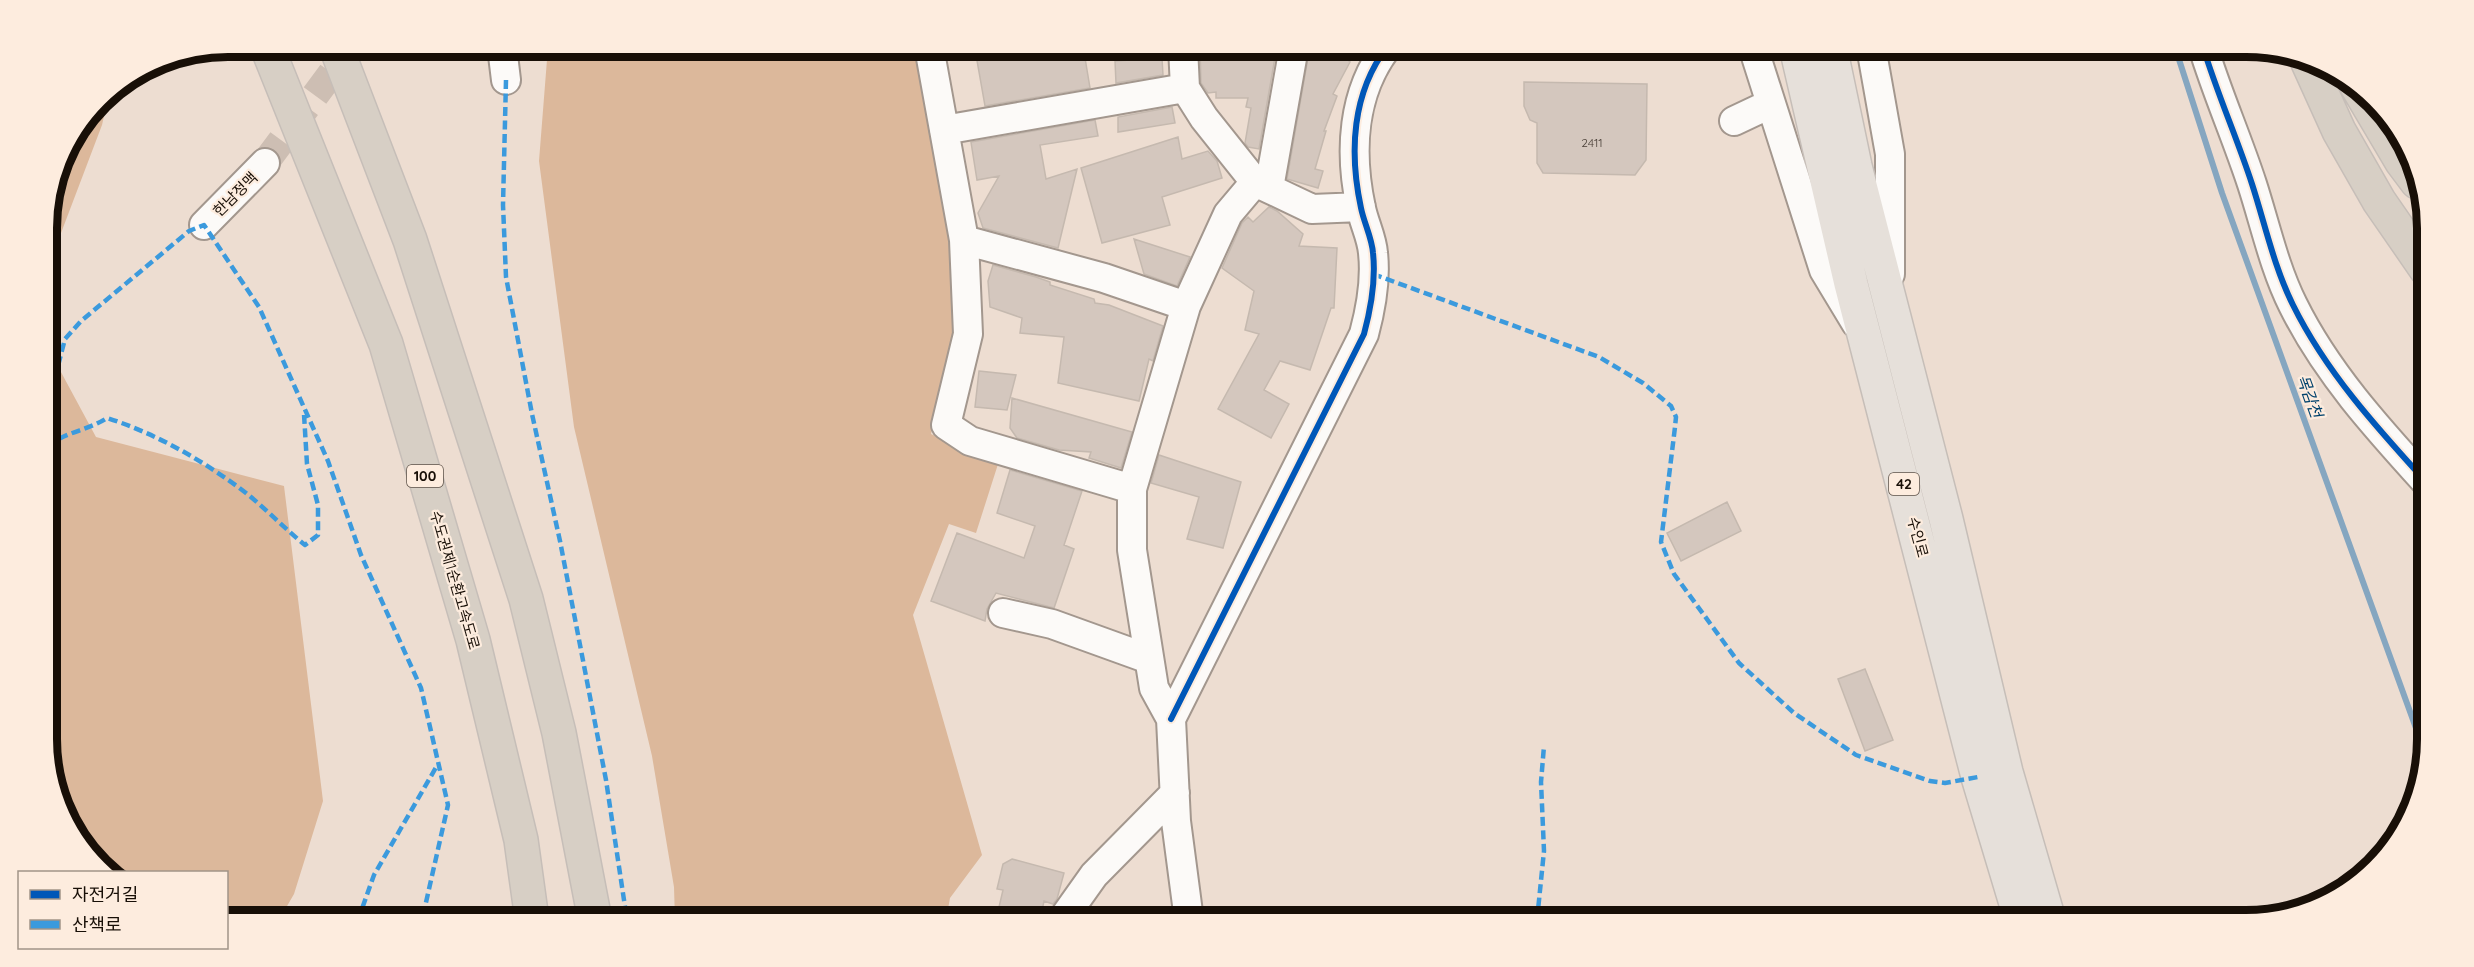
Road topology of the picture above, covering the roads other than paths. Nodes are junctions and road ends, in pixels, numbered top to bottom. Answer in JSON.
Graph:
{"nodes":[{"id":1,"x":271,"y":57,"type":"edge"},
{"id":2,"x":340,"y":57,"type":"edge"},
{"id":3,"x":503,"y":57,"type":"edge"},
{"id":4,"x":931,"y":57,"type":"edge"},
{"id":5,"x":1184,"y":57,"type":"edge"},
{"id":6,"x":1291,"y":57,"type":"edge"},
{"id":7,"x":1379,"y":57,"type":"edge"},
{"id":8,"x":1756,"y":57,"type":"edge"},
{"id":9,"x":1799,"y":57,"type":"edge"},
{"id":10,"x":1832,"y":57,"type":"edge"},
{"id":11,"x":1873,"y":57,"type":"edge"},
{"id":12,"x":2207,"y":57,"type":"edge"},
{"id":13,"x":2312,"y":71,"type":"edge"},
{"id":14,"x":506,"y":80,"type":"dead end"},
{"id":15,"x":1185,"y":88,"type":"junction"},
{"id":16,"x":1770,"y":104,"type":"junction"},
{"id":17,"x":2372,"y":113,"type":"edge"},
{"id":18,"x":1734,"y":121,"type":"dead end"},
{"id":19,"x":944,"y":130,"type":"junction"},
{"id":20,"x":265,"y":163,"type":"tunnel mouth"},
{"id":21,"x":2406,"y":167,"type":"edge"},
{"id":22,"x":1262,"y":185,"type":"junction"},
{"id":23,"x":1361,"y":207,"type":"junction"},
{"id":24,"x":204,"y":225,"type":"dead end"},
{"id":25,"x":964,"y":240,"type":"junction"},
{"id":26,"x":2417,"y":255,"type":"edge"},
{"id":27,"x":1891,"y":303,"type":"junction"},
{"id":28,"x":1186,"y":306,"type":"junction"},
{"id":29,"x":1866,"y":340,"type":"junction"},
{"id":30,"x":2417,"y":472,"type":"edge"},
{"id":31,"x":1132,"y":489,"type":"junction"},
{"id":32,"x":1003,"y":613,"type":"dead end"},
{"id":33,"x":1149,"y":659,"type":"junction"},
{"id":34,"x":1171,"y":719,"type":"junction"},
{"id":35,"x":1175,"y":793,"type":"junction"},
{"id":36,"x":531,"y":910,"type":"edge"},
{"id":37,"x":592,"y":910,"type":"edge"},
{"id":38,"x":1069,"y":910,"type":"edge"},
{"id":39,"x":1188,"y":910,"type":"edge"},
{"id":40,"x":2017,"y":910,"type":"edge"},
{"id":41,"x":2046,"y":910,"type":"edge"}],
"edges":[{"from":1,"to":36,"type":"highway","name":"수도권제1순환고속도로","number":"100"},
{"from":2,"to":37,"type":"highway"},
{"from":3,"to":14,"type":"street"},
{"from":4,"to":19,"type":"street"},
{"from":5,"to":15,"type":"street"},
{"from":6,"to":22,"type":"street"},
{"from":7,"to":23,"type":"street"},
{"from":8,"to":16,"type":"street"},
{"from":9,"to":29,"type":"main road","name":"수인로","number":"42"},
{"from":10,"to":27,"type":"main road","name":"수인로","number":"42"},
{"from":11,"to":27,"type":"street"},
{"from":12,"to":30,"type":"street"},
{"from":13,"to":26,"type":"highway"},
{"from":15,"to":19,"type":"street"},
{"from":15,"to":22,"type":"street"},
{"from":16,"to":18,"type":"street"},
{"from":16,"to":29,"type":"street"},
{"from":17,"to":21,"type":"highway"},
{"from":19,"to":25,"type":"street"},
{"from":20,"to":24,"type":"street","name":"한남정맥"},
{"from":22,"to":23,"type":"street"},
{"from":22,"to":28,"type":"street"},
{"from":23,"to":34,"type":"street"},
{"from":25,"to":28,"type":"street"},
{"from":25,"to":31,"type":"street"},
{"from":27,"to":41,"type":"main road","name":"수인로","number":"42"},
{"from":28,"to":31,"type":"street"},
{"from":29,"to":40,"type":"main road","name":"수인로","number":"42"},
{"from":31,"to":33,"type":"street"},
{"from":32,"to":33,"type":"street"},
{"from":33,"to":34,"type":"street"},
{"from":34,"to":35,"type":"street"},
{"from":35,"to":38,"type":"street"},
{"from":35,"to":39,"type":"street"}]}
